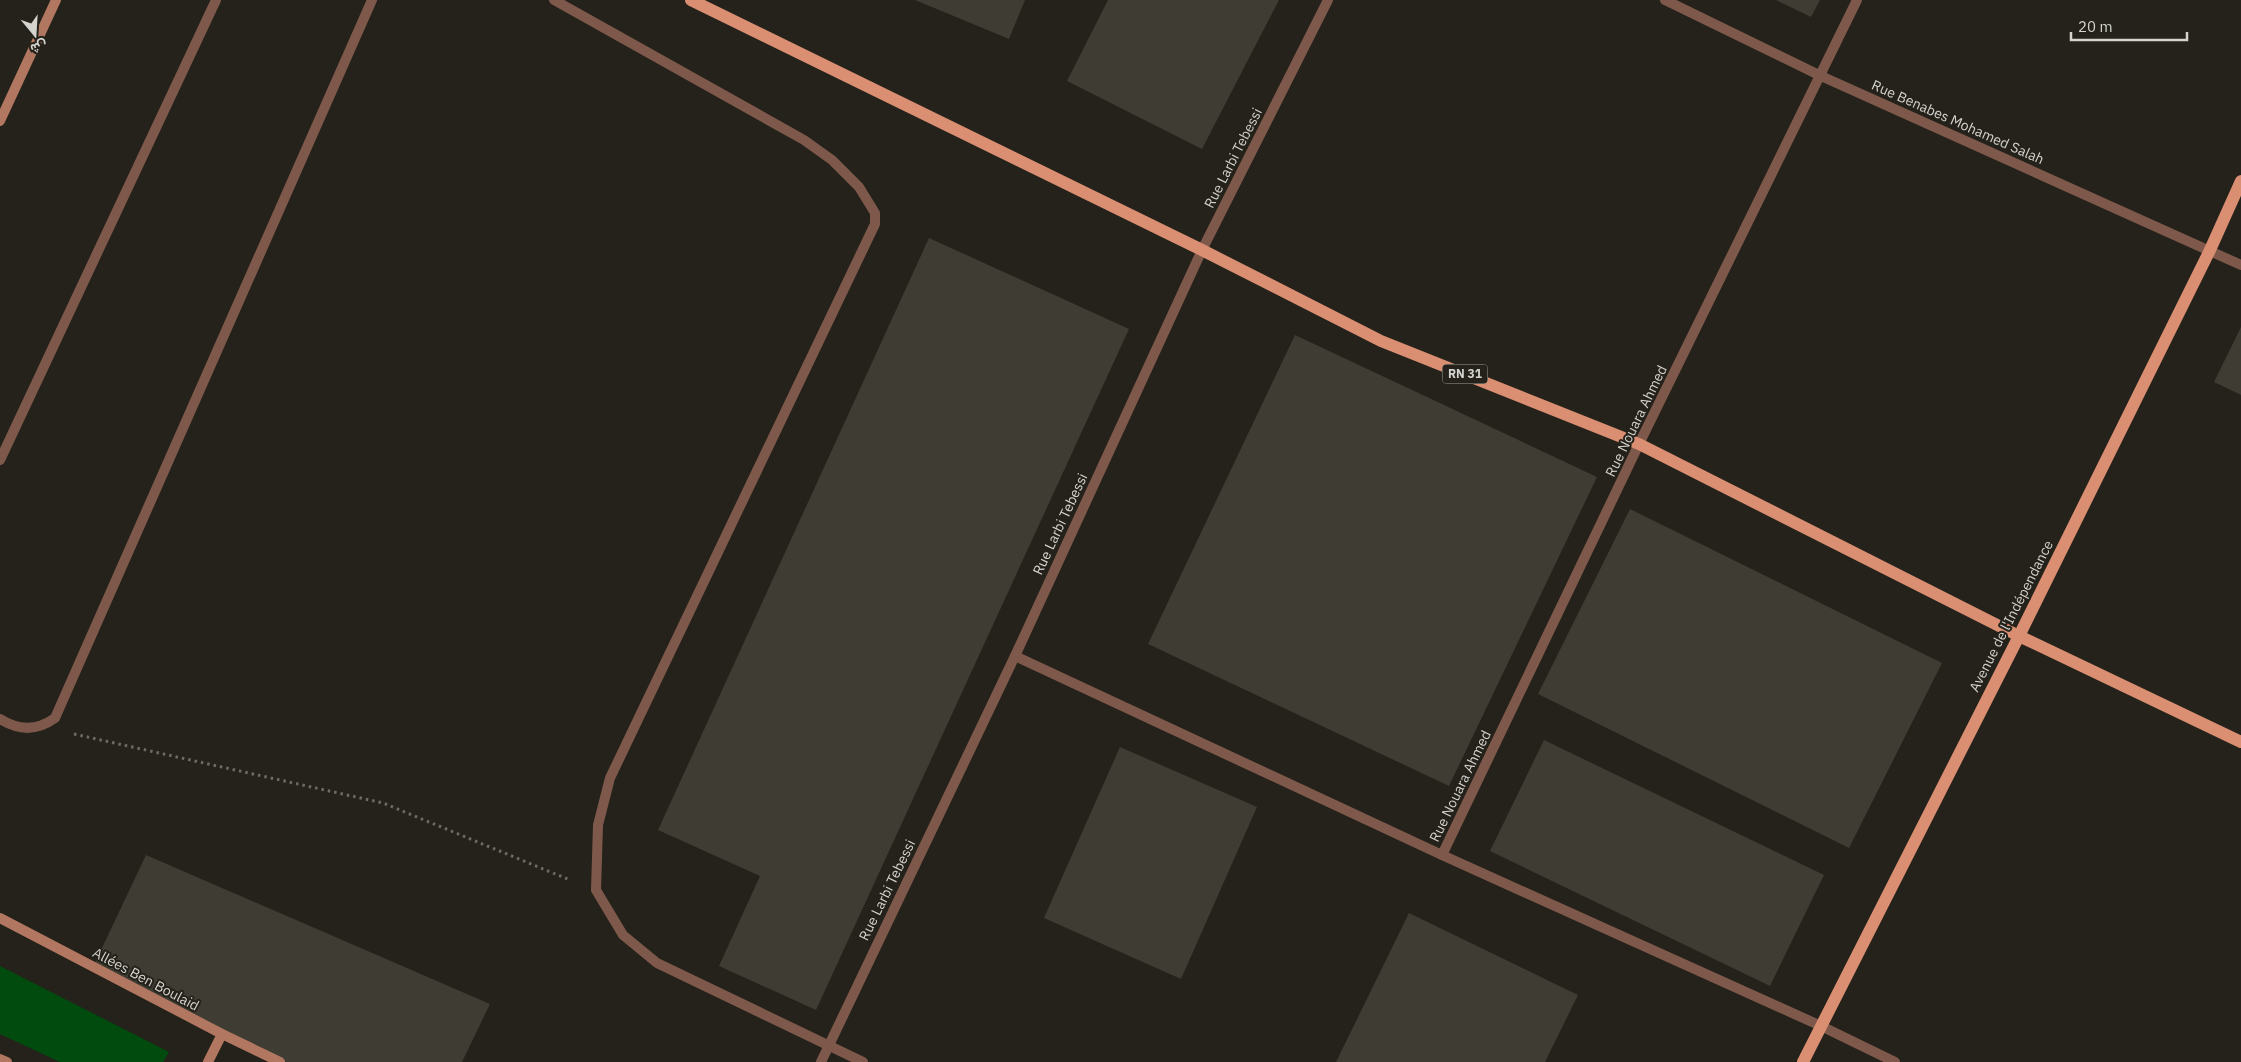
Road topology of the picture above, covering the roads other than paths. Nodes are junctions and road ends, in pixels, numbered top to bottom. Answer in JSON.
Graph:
{"nodes":[{"id":1,"x":56,"y":0,"type":"edge"},
{"id":2,"x":216,"y":0,"type":"edge"},
{"id":3,"x":372,"y":0,"type":"edge"},
{"id":4,"x":554,"y":0,"type":"edge"},
{"id":5,"x":691,"y":0,"type":"edge"},
{"id":6,"x":1328,"y":0,"type":"edge"},
{"id":7,"x":1665,"y":0,"type":"edge"},
{"id":8,"x":1857,"y":0,"type":"edge"},
{"id":9,"x":1821,"y":76,"type":"junction"},
{"id":10,"x":0,"y":121,"type":"edge"},
{"id":11,"x":2241,"y":181,"type":"edge"},
{"id":12,"x":1202,"y":250,"type":"junction"},
{"id":13,"x":2210,"y":250,"type":"junction"},
{"id":14,"x":2241,"y":265,"type":"edge"},
{"id":15,"x":1639,"y":444,"type":"junction"},
{"id":16,"x":0,"y":460,"type":"edge"},
{"id":17,"x":2018,"y":636,"type":"junction"},
{"id":18,"x":1015,"y":656,"type":"junction"},
{"id":19,"x":0,"y":719,"type":"edge"},
{"id":20,"x":2241,"y":742,"type":"edge"},
{"id":21,"x":1442,"y":855,"type":"junction"},
{"id":22,"x":0,"y":918,"type":"edge"},
{"id":23,"x":1821,"y":1026,"type":"junction"},
{"id":24,"x":222,"y":1034,"type":"junction"},
{"id":25,"x":828,"y":1044,"type":"junction"},
{"id":26,"x":0,"y":1059,"type":"edge"},
{"id":27,"x":7,"y":1062,"type":"edge"},
{"id":28,"x":208,"y":1062,"type":"edge"},
{"id":29,"x":280,"y":1062,"type":"edge"},
{"id":30,"x":821,"y":1062,"type":"edge"},
{"id":31,"x":863,"y":1062,"type":"edge"},
{"id":32,"x":1803,"y":1062,"type":"edge"},
{"id":33,"x":1895,"y":1062,"type":"edge"}],
"edges":[{"from":1,"to":10,"type":"main road"},
{"from":2,"to":16,"type":"street"},
{"from":3,"to":19,"type":"street"},
{"from":4,"to":25,"type":"street"},
{"from":5,"to":12,"type":"main road","number":"RN 31"},
{"from":6,"to":12,"type":"street","name":"Rue Larbi Tebessi"},
{"from":7,"to":9,"type":"street","name":"Rue Benabes Mohamed Salah"},
{"from":8,"to":9,"type":"street","name":"Rue Nouara Ahmed"},
{"from":9,"to":13,"type":"street","name":"Rue Benabes Mohamed Salah"},
{"from":9,"to":15,"type":"street","name":"Rue Nouara Ahmed"},
{"from":11,"to":13,"type":"main road","name":"Avenue de l'Indépendance"},
{"from":12,"to":15,"type":"main road","number":"RN 31"},
{"from":12,"to":18,"type":"street","name":"Rue Larbi Tebessi"},
{"from":13,"to":14,"type":"street","name":"Rue Benabes Mohamed Salah"},
{"from":13,"to":17,"type":"main road","name":"Avenue de l'Indépendance"},
{"from":15,"to":17,"type":"main road","number":"RN 31"},
{"from":15,"to":21,"type":"street","name":"Rue Nouara Ahmed"},
{"from":17,"to":20,"type":"main road","number":"RN 31"},
{"from":17,"to":23,"type":"main road","name":"Avenue de l'Indépendance"},
{"from":18,"to":21,"type":"street"},
{"from":18,"to":25,"type":"street","name":"Rue Larbi Tebessi"},
{"from":21,"to":23,"type":"street"},
{"from":22,"to":24,"type":"main road","name":"Allées Ben Boulaid"},
{"from":23,"to":32,"type":"main road","name":"Avenue de l'Indépendance"},
{"from":23,"to":33,"type":"street"},
{"from":24,"to":28,"type":"main road"},
{"from":24,"to":29,"type":"main road","name":"Allées Ben Boulaid"},
{"from":25,"to":30,"type":"street","name":"Rue Larbi Tebessi"},
{"from":25,"to":31,"type":"street"},
{"from":26,"to":27,"type":"main road"}]}
